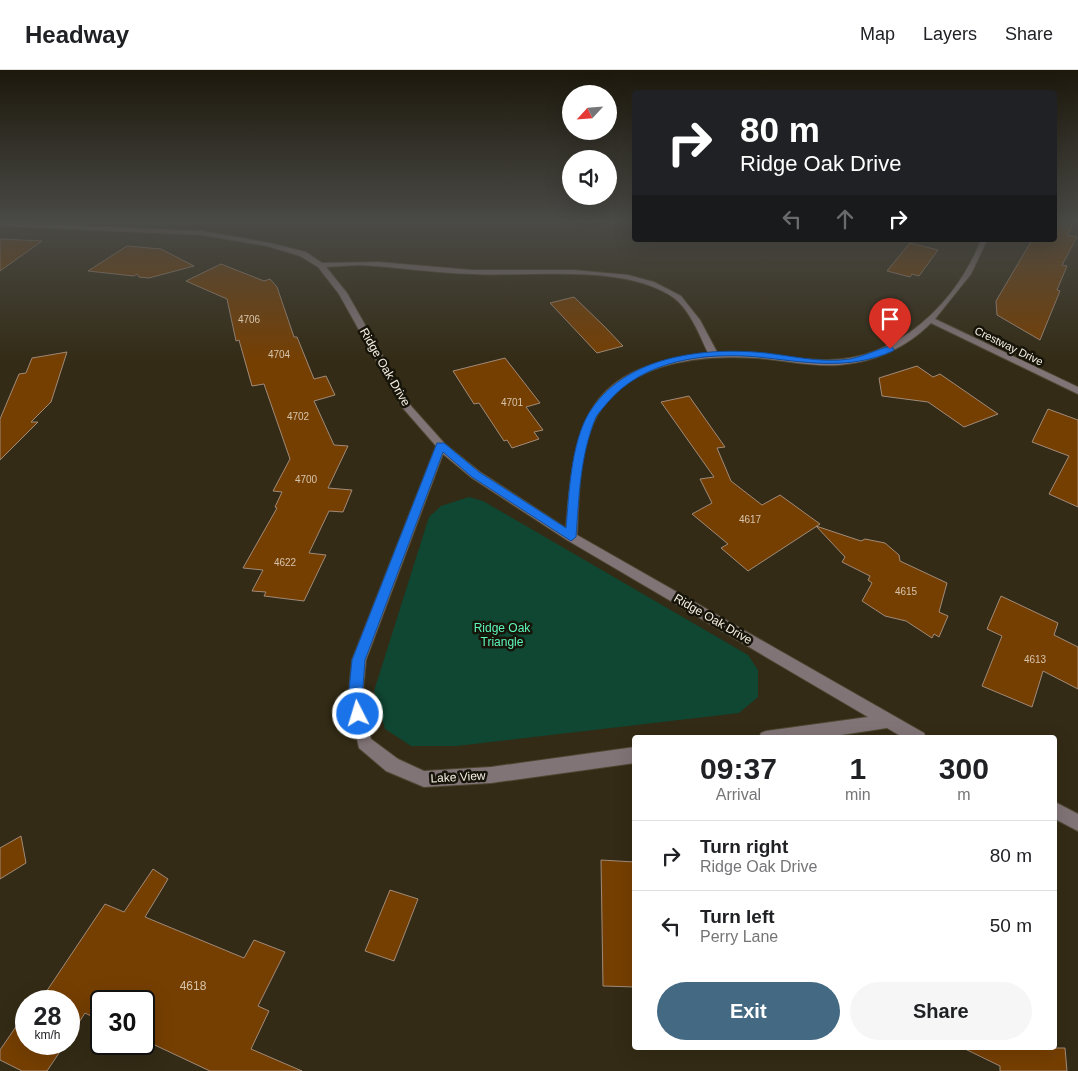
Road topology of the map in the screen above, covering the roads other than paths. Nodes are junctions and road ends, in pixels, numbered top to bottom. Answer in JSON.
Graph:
{"nodes":[{"id":1,"x":324,"y":269,"type":"edge"},
{"id":2,"x":439,"y":269,"type":"edge"},
{"id":3,"x":969,"y":269,"type":"edge"},
{"id":4,"x":931,"y":320,"type":"junction"},
{"id":5,"x":713,"y":354,"type":"junction"},
{"id":6,"x":1078,"y":391,"type":"edge"},
{"id":7,"x":441,"y":446,"type":"junction"},
{"id":8,"x":571,"y":537,"type":"junction"},
{"id":9,"x":887,"y":721,"type":"junction"},
{"id":10,"x":787,"y":735,"type":"edge"},
{"id":11,"x":913,"y":735,"type":"edge"},
{"id":12,"x":632,"y":756,"type":"edge"},
{"id":13,"x":1057,"y":811,"type":"edge"},
{"id":14,"x":1078,"y":822,"type":"edge"}],
"edges":[{"from":1,"to":7,"type":"street","name":"Ridge Oak Drive"},
{"from":2,"to":5,"type":"street"},
{"from":3,"to":4,"type":"street"},
{"from":4,"to":5,"type":"street"},
{"from":4,"to":6,"type":"street","name":"Crestway Drive"},
{"from":5,"to":8,"type":"street"},
{"from":7,"to":8,"type":"street","name":"Ridge Oak Drive"},
{"from":7,"to":12,"type":"street","name":"Lake View"},
{"from":8,"to":9,"type":"street","name":"Ridge Oak Drive"},
{"from":9,"to":10,"type":"street"},
{"from":9,"to":11,"type":"street","name":"Ridge Oak Drive"},
{"from":13,"to":14,"type":"street"}]}
